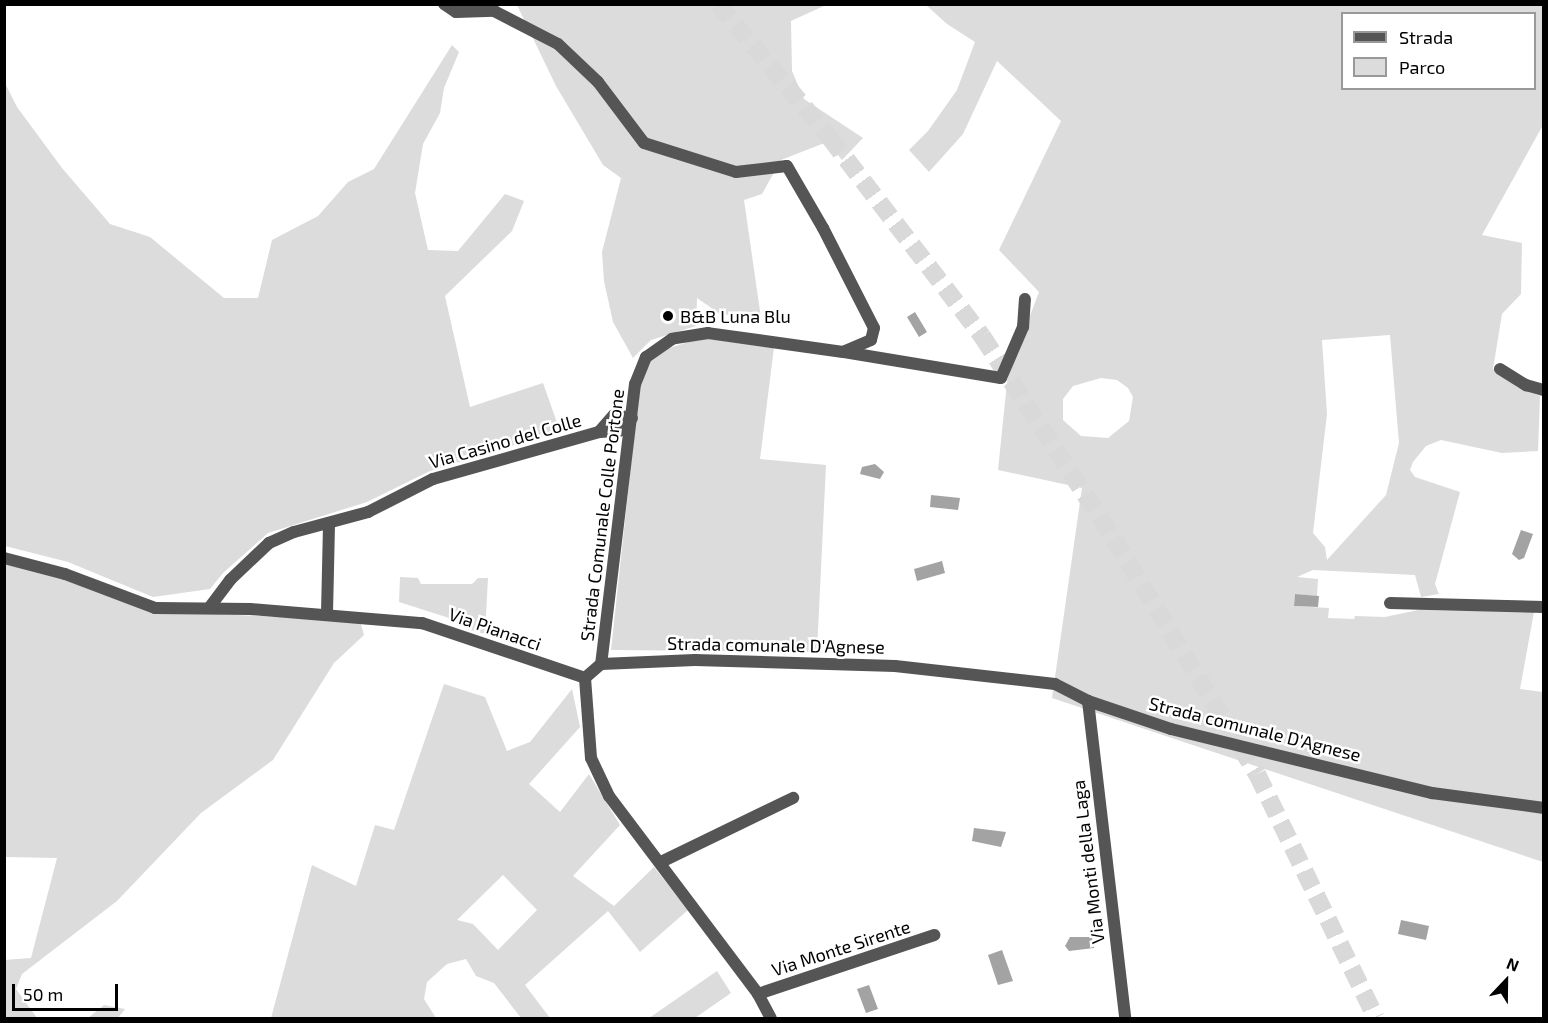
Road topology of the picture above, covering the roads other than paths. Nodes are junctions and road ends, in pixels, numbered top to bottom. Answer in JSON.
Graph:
{"nodes":[{"id":1,"x":444,"y":4,"type":"edge"},
{"id":2,"x":1025,"y":299,"type":"dead end"},
{"id":3,"x":843,"y":352,"type":"junction"},
{"id":4,"x":1500,"y":369,"type":"dead end"},
{"id":5,"x":1544,"y":390,"type":"edge"},
{"id":6,"x":632,"y":418,"type":"junction"},
{"id":7,"x":328,"y":523,"type":"junction"},
{"id":8,"x":4,"y":558,"type":"edge"},
{"id":9,"x":1390,"y":603,"type":"dead end"},
{"id":10,"x":1544,"y":607,"type":"edge"},
{"id":11,"x":209,"y":608,"type":"junction"},
{"id":12,"x":327,"y":613,"type":"junction"},
{"id":13,"x":602,"y":664,"type":"junction"},
{"id":14,"x":585,"y":678,"type":"junction"},
{"id":15,"x":1088,"y":701,"type":"junction"},
{"id":16,"x":793,"y":798,"type":"dead end"},
{"id":17,"x":1544,"y":808,"type":"edge"},
{"id":18,"x":661,"y":862,"type":"junction"},
{"id":19,"x":934,"y":935,"type":"dead end"},
{"id":20,"x":758,"y":994,"type":"junction"},
{"id":21,"x":771,"y":1018,"type":"edge"},
{"id":22,"x":1125,"y":1018,"type":"edge"}],
"edges":[{"from":1,"to":3,"type":"street"},
{"from":2,"to":3,"type":"street","name":"Strada Comunale Colle Portone"},
{"from":3,"to":6,"type":"street","name":"Strada Comunale Colle Portone"},
{"from":4,"to":5,"type":"street"},
{"from":6,"to":7,"type":"street","name":"Via Casino del Colle"},
{"from":6,"to":13,"type":"street","name":"Strada Comunale Colle Portone"},
{"from":7,"to":11,"type":"street","name":"Via Casino del Colle"},
{"from":7,"to":12,"type":"street"},
{"from":8,"to":11,"type":"street","name":"Via Pianacci"},
{"from":9,"to":10,"type":"street"},
{"from":11,"to":12,"type":"street","name":"Via Pianacci"},
{"from":12,"to":14,"type":"street","name":"Via Pianacci"},
{"from":13,"to":14,"type":"street","name":"Strada Comunale Colle Portone"},
{"from":13,"to":15,"type":"street","name":"Strada comunale D'Agnese"},
{"from":14,"to":18,"type":"street"},
{"from":15,"to":17,"type":"street","name":"Strada comunale D'Agnese"},
{"from":15,"to":22,"type":"street","name":"Via Monti della Laga"},
{"from":16,"to":18,"type":"street"},
{"from":18,"to":20,"type":"street"},
{"from":19,"to":20,"type":"street","name":"Via Monte Sirente"},
{"from":20,"to":21,"type":"street"}]}
